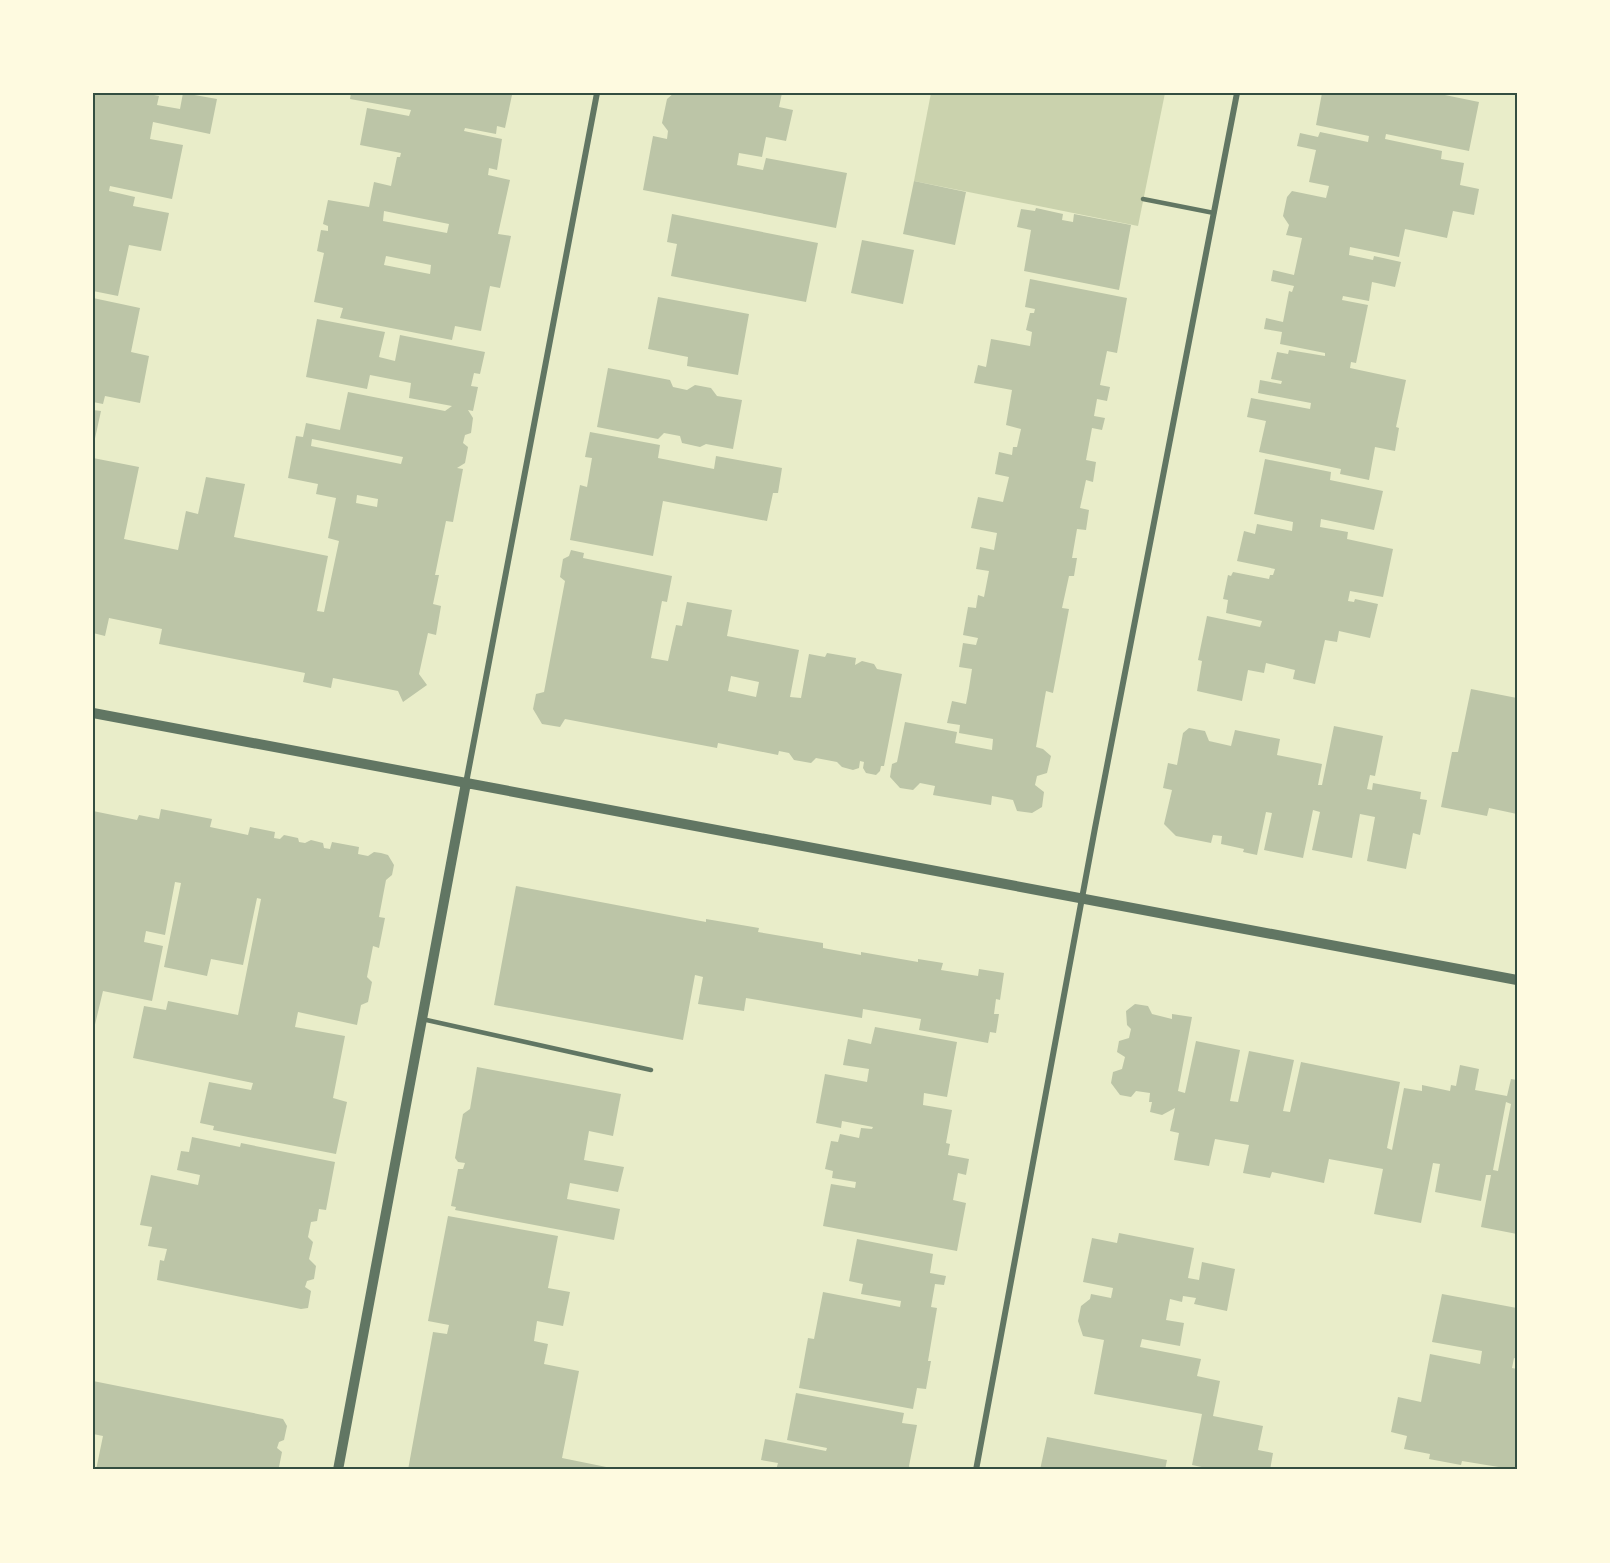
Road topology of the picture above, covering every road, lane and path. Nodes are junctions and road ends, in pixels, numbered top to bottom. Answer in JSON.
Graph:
{"nodes":[{"id":1,"x":597,"y":93,"type":"edge"},
{"id":2,"x":1237,"y":93,"type":"edge"},
{"id":3,"x":1143,"y":199,"type":"dead end"},
{"id":4,"x":1214,"y":213,"type":"junction"},
{"id":5,"x":93,"y":713,"type":"edge"},
{"id":6,"x":466,"y":783,"type":"junction"},
{"id":7,"x":1082,"y":898,"type":"junction"},
{"id":8,"x":1517,"y":980,"type":"edge"},
{"id":9,"x":422,"y":1019,"type":"junction"},
{"id":10,"x":651,"y":1070,"type":"dead end"},
{"id":11,"x":338,"y":1470,"type":"edge"},
{"id":12,"x":976,"y":1470,"type":"edge"}],
"edges":[{"from":1,"to":6,"type":"street"},
{"from":2,"to":4,"type":"street"},
{"from":3,"to":4,"type":"lane"},
{"from":4,"to":7,"type":"street"},
{"from":5,"to":6,"type":"street"},
{"from":6,"to":7,"type":"street"},
{"from":6,"to":9,"type":"street"},
{"from":7,"to":8,"type":"street"},
{"from":7,"to":12,"type":"street"},
{"from":9,"to":10,"type":"lane"},
{"from":9,"to":11,"type":"street"}]}
